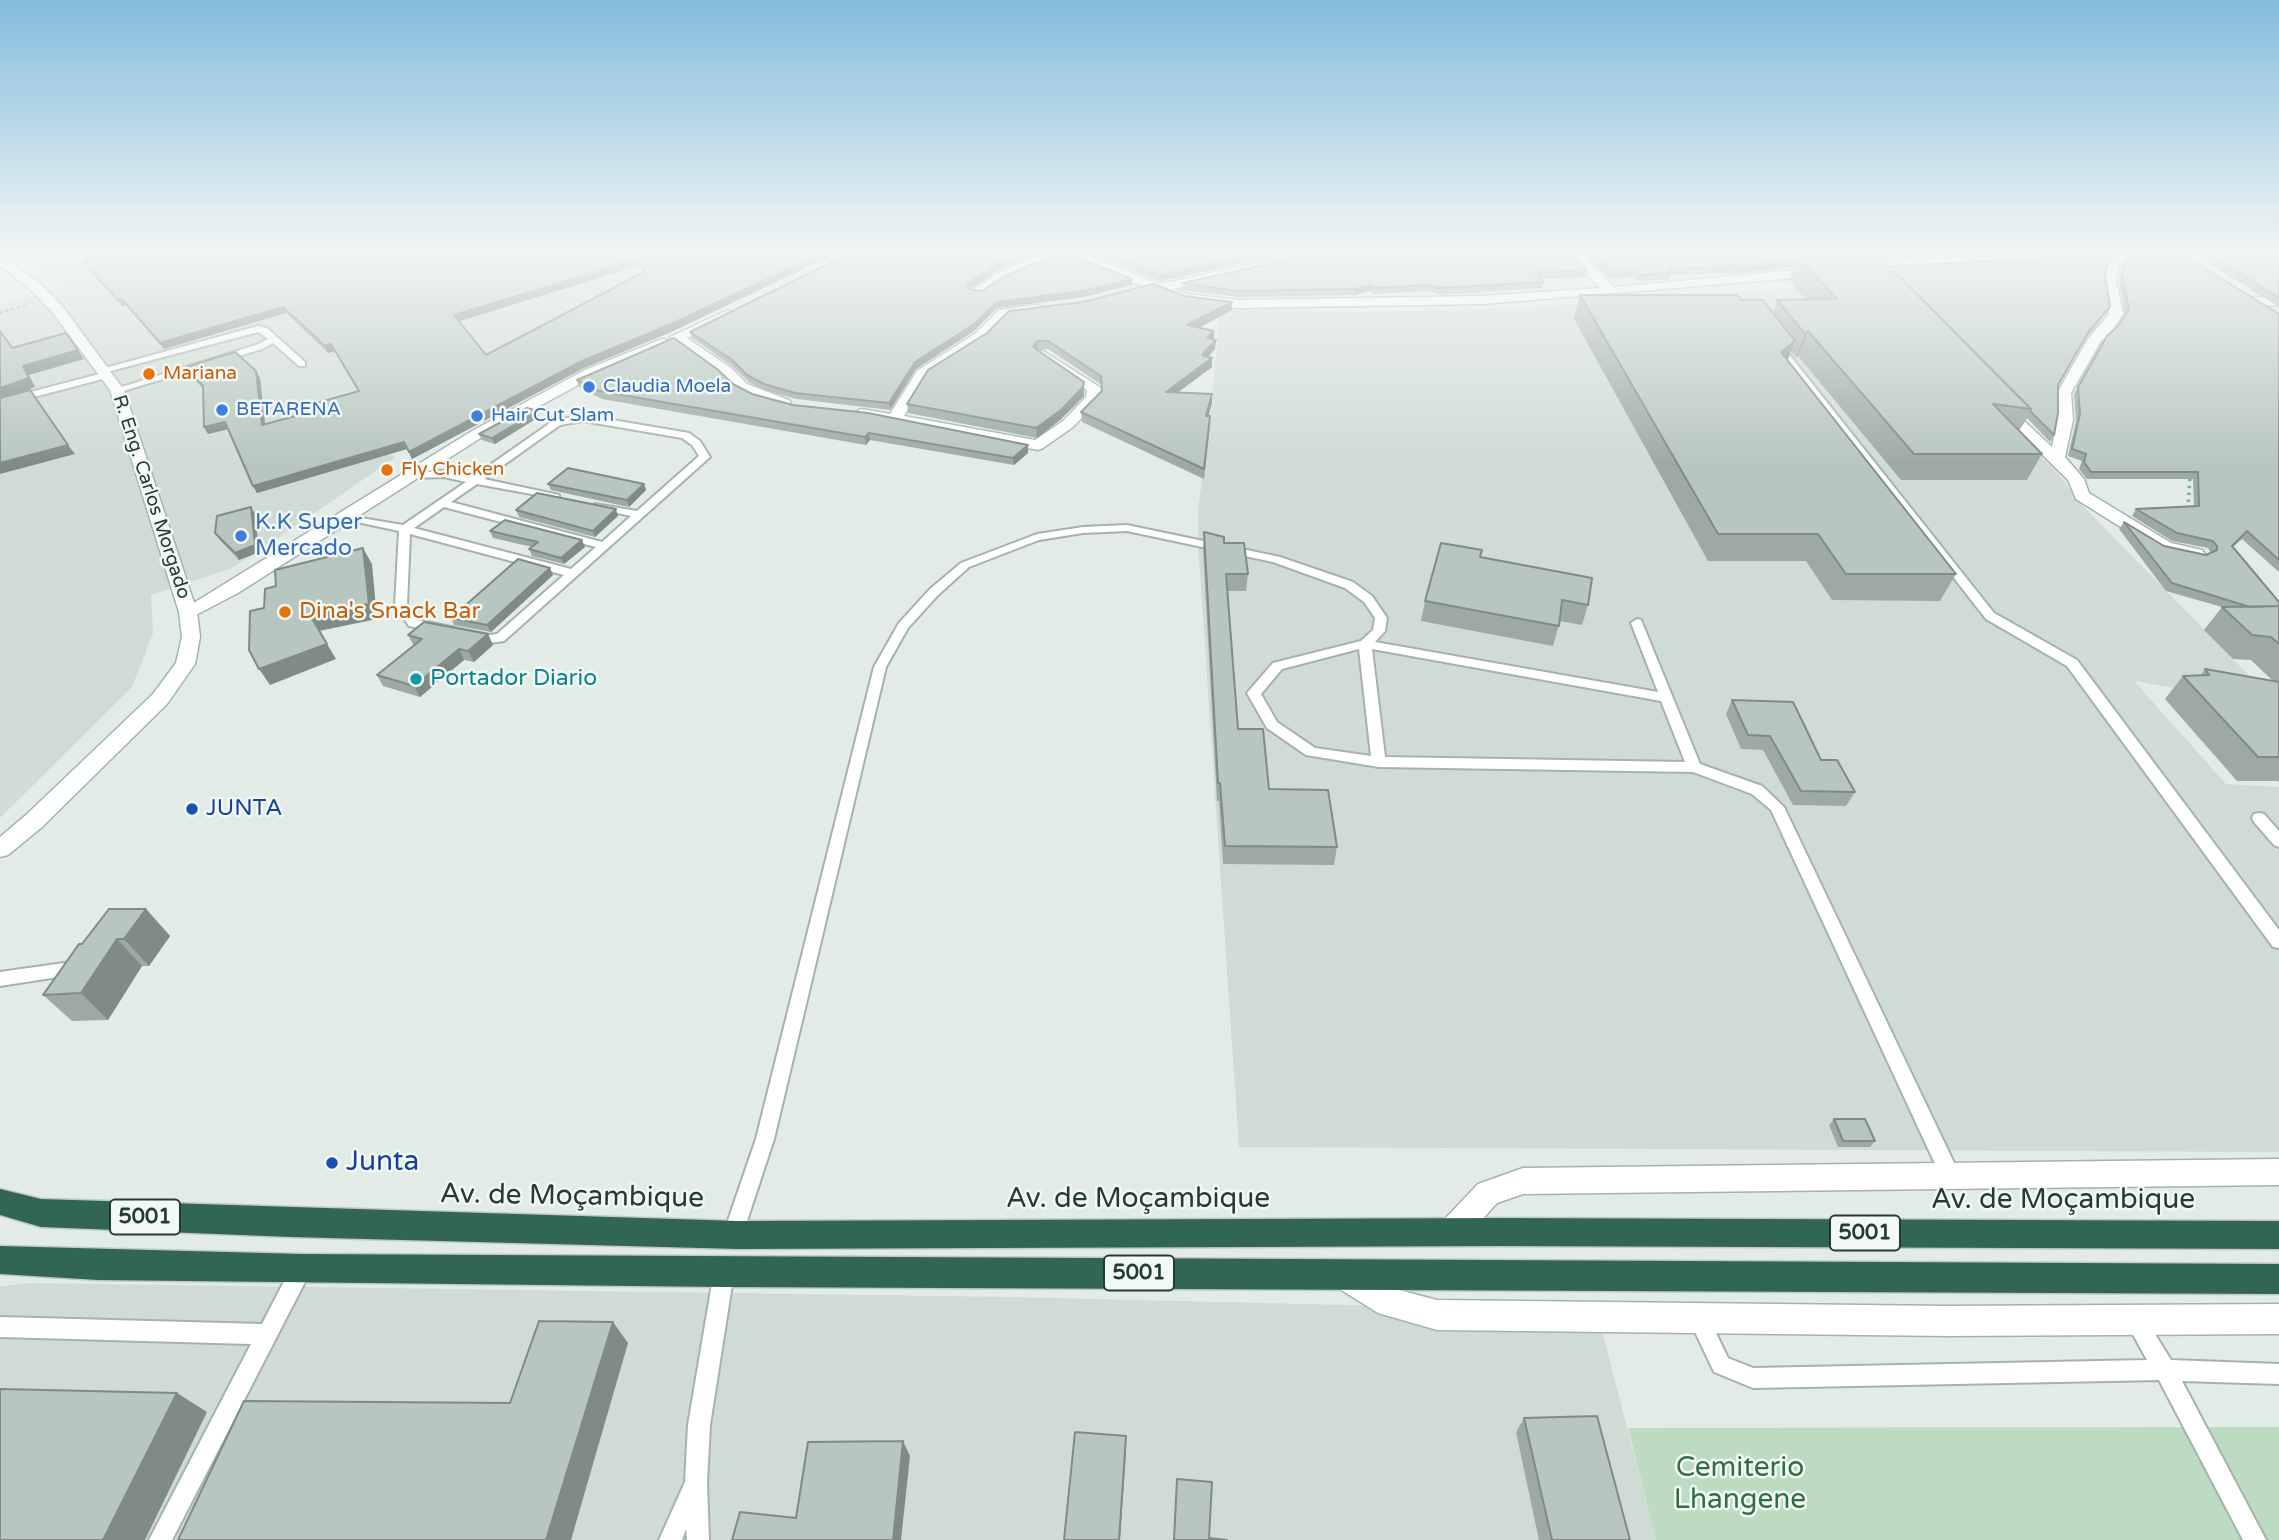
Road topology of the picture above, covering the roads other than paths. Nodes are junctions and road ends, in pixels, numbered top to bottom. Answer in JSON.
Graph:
{"nodes":[{"id":1,"x":64,"y":321,"type":"edge"},
{"id":2,"x":714,"y":321,"type":"edge"},
{"id":3,"x":994,"y":321,"type":"edge"},
{"id":4,"x":2112,"y":321,"type":"edge"},
{"id":5,"x":1769,"y":334,"type":"edge"},
{"id":6,"x":677,"y":337,"type":"junction"},
{"id":7,"x":273,"y":340,"type":"junction"},
{"id":8,"x":1043,"y":355,"type":"edge"},
{"id":9,"x":302,"y":364,"type":"dead end"},
{"id":10,"x":105,"y":372,"type":"junction"},
{"id":11,"x":117,"y":390,"type":"junction"},
{"id":12,"x":1993,"y":398,"type":"edge"},
{"id":13,"x":0,"y":403,"type":"edge"},
{"id":14,"x":795,"y":406,"type":"edge"},
{"id":15,"x":845,"y":412,"type":"edge"},
{"id":16,"x":895,"y":418,"type":"junction"},
{"id":17,"x":2057,"y":458,"type":"junction"},
{"id":18,"x":412,"y":475,"type":"junction"},
{"id":19,"x":474,"y":480,"type":"junction"},
{"id":20,"x":564,"y":499,"type":"edge"},
{"id":21,"x":443,"y":503,"type":"junction"},
{"id":22,"x":590,"y":504,"type":"edge"},
{"id":23,"x":641,"y":514,"type":"junction"},
{"id":24,"x":347,"y":517,"type":"junction"},
{"id":25,"x":405,"y":529,"type":"junction"},
{"id":26,"x":605,"y":546,"type":"junction"},
{"id":27,"x":2201,"y":555,"type":"edge"},
{"id":28,"x":574,"y":574,"type":"junction"},
{"id":29,"x":188,"y":612,"type":"junction"},
{"id":30,"x":1637,"y":622,"type":"dead end"},
{"id":31,"x":1365,"y":644,"type":"junction"},
{"id":32,"x":1668,"y":698,"type":"junction"},
{"id":33,"x":1379,"y":762,"type":"junction"},
{"id":34,"x":1694,"y":767,"type":"junction"},
{"id":35,"x":2259,"y":818,"type":"dead end"},
{"id":36,"x":34,"y":821,"type":"junction"},
{"id":37,"x":2279,"y":841,"type":"edge"},
{"id":38,"x":0,"y":849,"type":"edge"},
{"id":39,"x":0,"y":864,"type":"edge"},
{"id":40,"x":2279,"y":942,"type":"edge"},
{"id":41,"x":85,"y":967,"type":"edge"},
{"id":42,"x":0,"y":978,"type":"edge"},
{"id":43,"x":2279,"y":1172,"type":"edge"},
{"id":44,"x":1950,"y":1175,"type":"junction"},
{"id":45,"x":0,"y":1202,"type":"edge"},
{"id":46,"x":1452,"y":1232,"type":"junction"},
{"id":47,"x":733,"y":1234,"type":"junction"},
{"id":48,"x":2279,"y":1235,"type":"edge"},
{"id":49,"x":2,"y":1263,"type":"edge"},
{"id":50,"x":301,"y":1269,"type":"junction"},
{"id":51,"x":724,"y":1272,"type":"junction"},
{"id":52,"x":1340,"y":1274,"type":"junction"},
{"id":53,"x":2279,"y":1279,"type":"edge"},
{"id":54,"x":1698,"y":1317,"type":"junction"},
{"id":55,"x":2134,"y":1319,"type":"junction"},
{"id":56,"x":2279,"y":1319,"type":"edge"},
{"id":57,"x":0,"y":1327,"type":"edge"},
{"id":58,"x":267,"y":1334,"type":"junction"},
{"id":59,"x":2165,"y":1370,"type":"junction"},
{"id":60,"x":2279,"y":1374,"type":"edge"},
{"id":61,"x":696,"y":1482,"type":"junction"},
{"id":62,"x":160,"y":1540,"type":"edge"},
{"id":63,"x":670,"y":1540,"type":"edge"},
{"id":64,"x":698,"y":1540,"type":"edge"},
{"id":65,"x":2255,"y":1540,"type":"edge"}],
"edges":[{"from":1,"to":10,"type":"street","name":"R. Eng. Carlos Morgado"},
{"from":2,"to":6,"type":"street"},
{"from":3,"to":16,"type":"street"},
{"from":4,"to":17,"type":"street"},
{"from":5,"to":40,"type":"lane"},
{"from":6,"to":14,"type":"street"},
{"from":6,"to":18,"type":"street"},
{"from":7,"to":9,"type":"lane"},
{"from":7,"to":10,"type":"lane"},
{"from":7,"to":11,"type":"lane"},
{"from":8,"to":16,"type":"street"},
{"from":10,"to":11,"type":"street","name":"R. Eng. Carlos Morgado"},
{"from":10,"to":13,"type":"lane"},
{"from":11,"to":29,"type":"street","name":"R. Eng. Carlos Morgado"},
{"from":12,"to":17,"type":"street"},
{"from":15,"to":16,"type":"street"},
{"from":17,"to":27,"type":"street"},
{"from":18,"to":19,"type":"lane"},
{"from":18,"to":24,"type":"street"},
{"from":19,"to":20,"type":"lane"},
{"from":19,"to":21,"type":"lane"},
{"from":19,"to":23,"type":"lane"},
{"from":21,"to":25,"type":"lane"},
{"from":21,"to":26,"type":"lane"},
{"from":22,"to":23,"type":"lane"},
{"from":23,"to":26,"type":"lane"},
{"from":24,"to":25,"type":"lane"},
{"from":24,"to":29,"type":"street"},
{"from":25,"to":28,"type":"lane"},
{"from":25,"to":28,"type":"lane"},
{"from":26,"to":28,"type":"lane"},
{"from":29,"to":36,"type":"street","name":"R. Eng. Carlos Morgado"},
{"from":30,"to":32,"type":"lane"},
{"from":31,"to":32,"type":"lane"},
{"from":31,"to":33,"type":"lane"},
{"from":31,"to":33,"type":"lane"},
{"from":31,"to":47,"type":"lane"},
{"from":32,"to":34,"type":"lane"},
{"from":33,"to":34,"type":"lane"},
{"from":34,"to":44,"type":"lane"},
{"from":35,"to":37,"type":"lane"},
{"from":36,"to":38,"type":"street"},
{"from":36,"to":39,"type":"street"},
{"from":41,"to":42,"type":"lane"},
{"from":43,"to":44,"type":"street"},
{"from":44,"to":46,"type":"street"},
{"from":45,"to":47,"type":"highway","name":"Av. de Moçambique","number":"5001"},
{"from":46,"to":47,"type":"highway","name":"Av. de Moçambique","number":"5001"},
{"from":46,"to":48,"type":"highway","name":"Av. de Moçambique","number":"5001"},
{"from":49,"to":50,"type":"highway","number":"5001"},
{"from":50,"to":51,"type":"highway","number":"5001"},
{"from":50,"to":58,"type":"lane"},
{"from":51,"to":52,"type":"highway","number":"5001"},
{"from":51,"to":61,"type":"lane"},
{"from":52,"to":53,"type":"highway","number":"5001"},
{"from":52,"to":54,"type":"street"},
{"from":54,"to":55,"type":"street"},
{"from":54,"to":59,"type":"lane"},
{"from":55,"to":56,"type":"street"},
{"from":55,"to":59,"type":"lane"},
{"from":57,"to":58,"type":"lane"},
{"from":58,"to":62,"type":"lane"},
{"from":59,"to":60,"type":"lane"},
{"from":59,"to":65,"type":"lane"},
{"from":61,"to":63,"type":"lane"},
{"from":61,"to":64,"type":"lane"}]}
